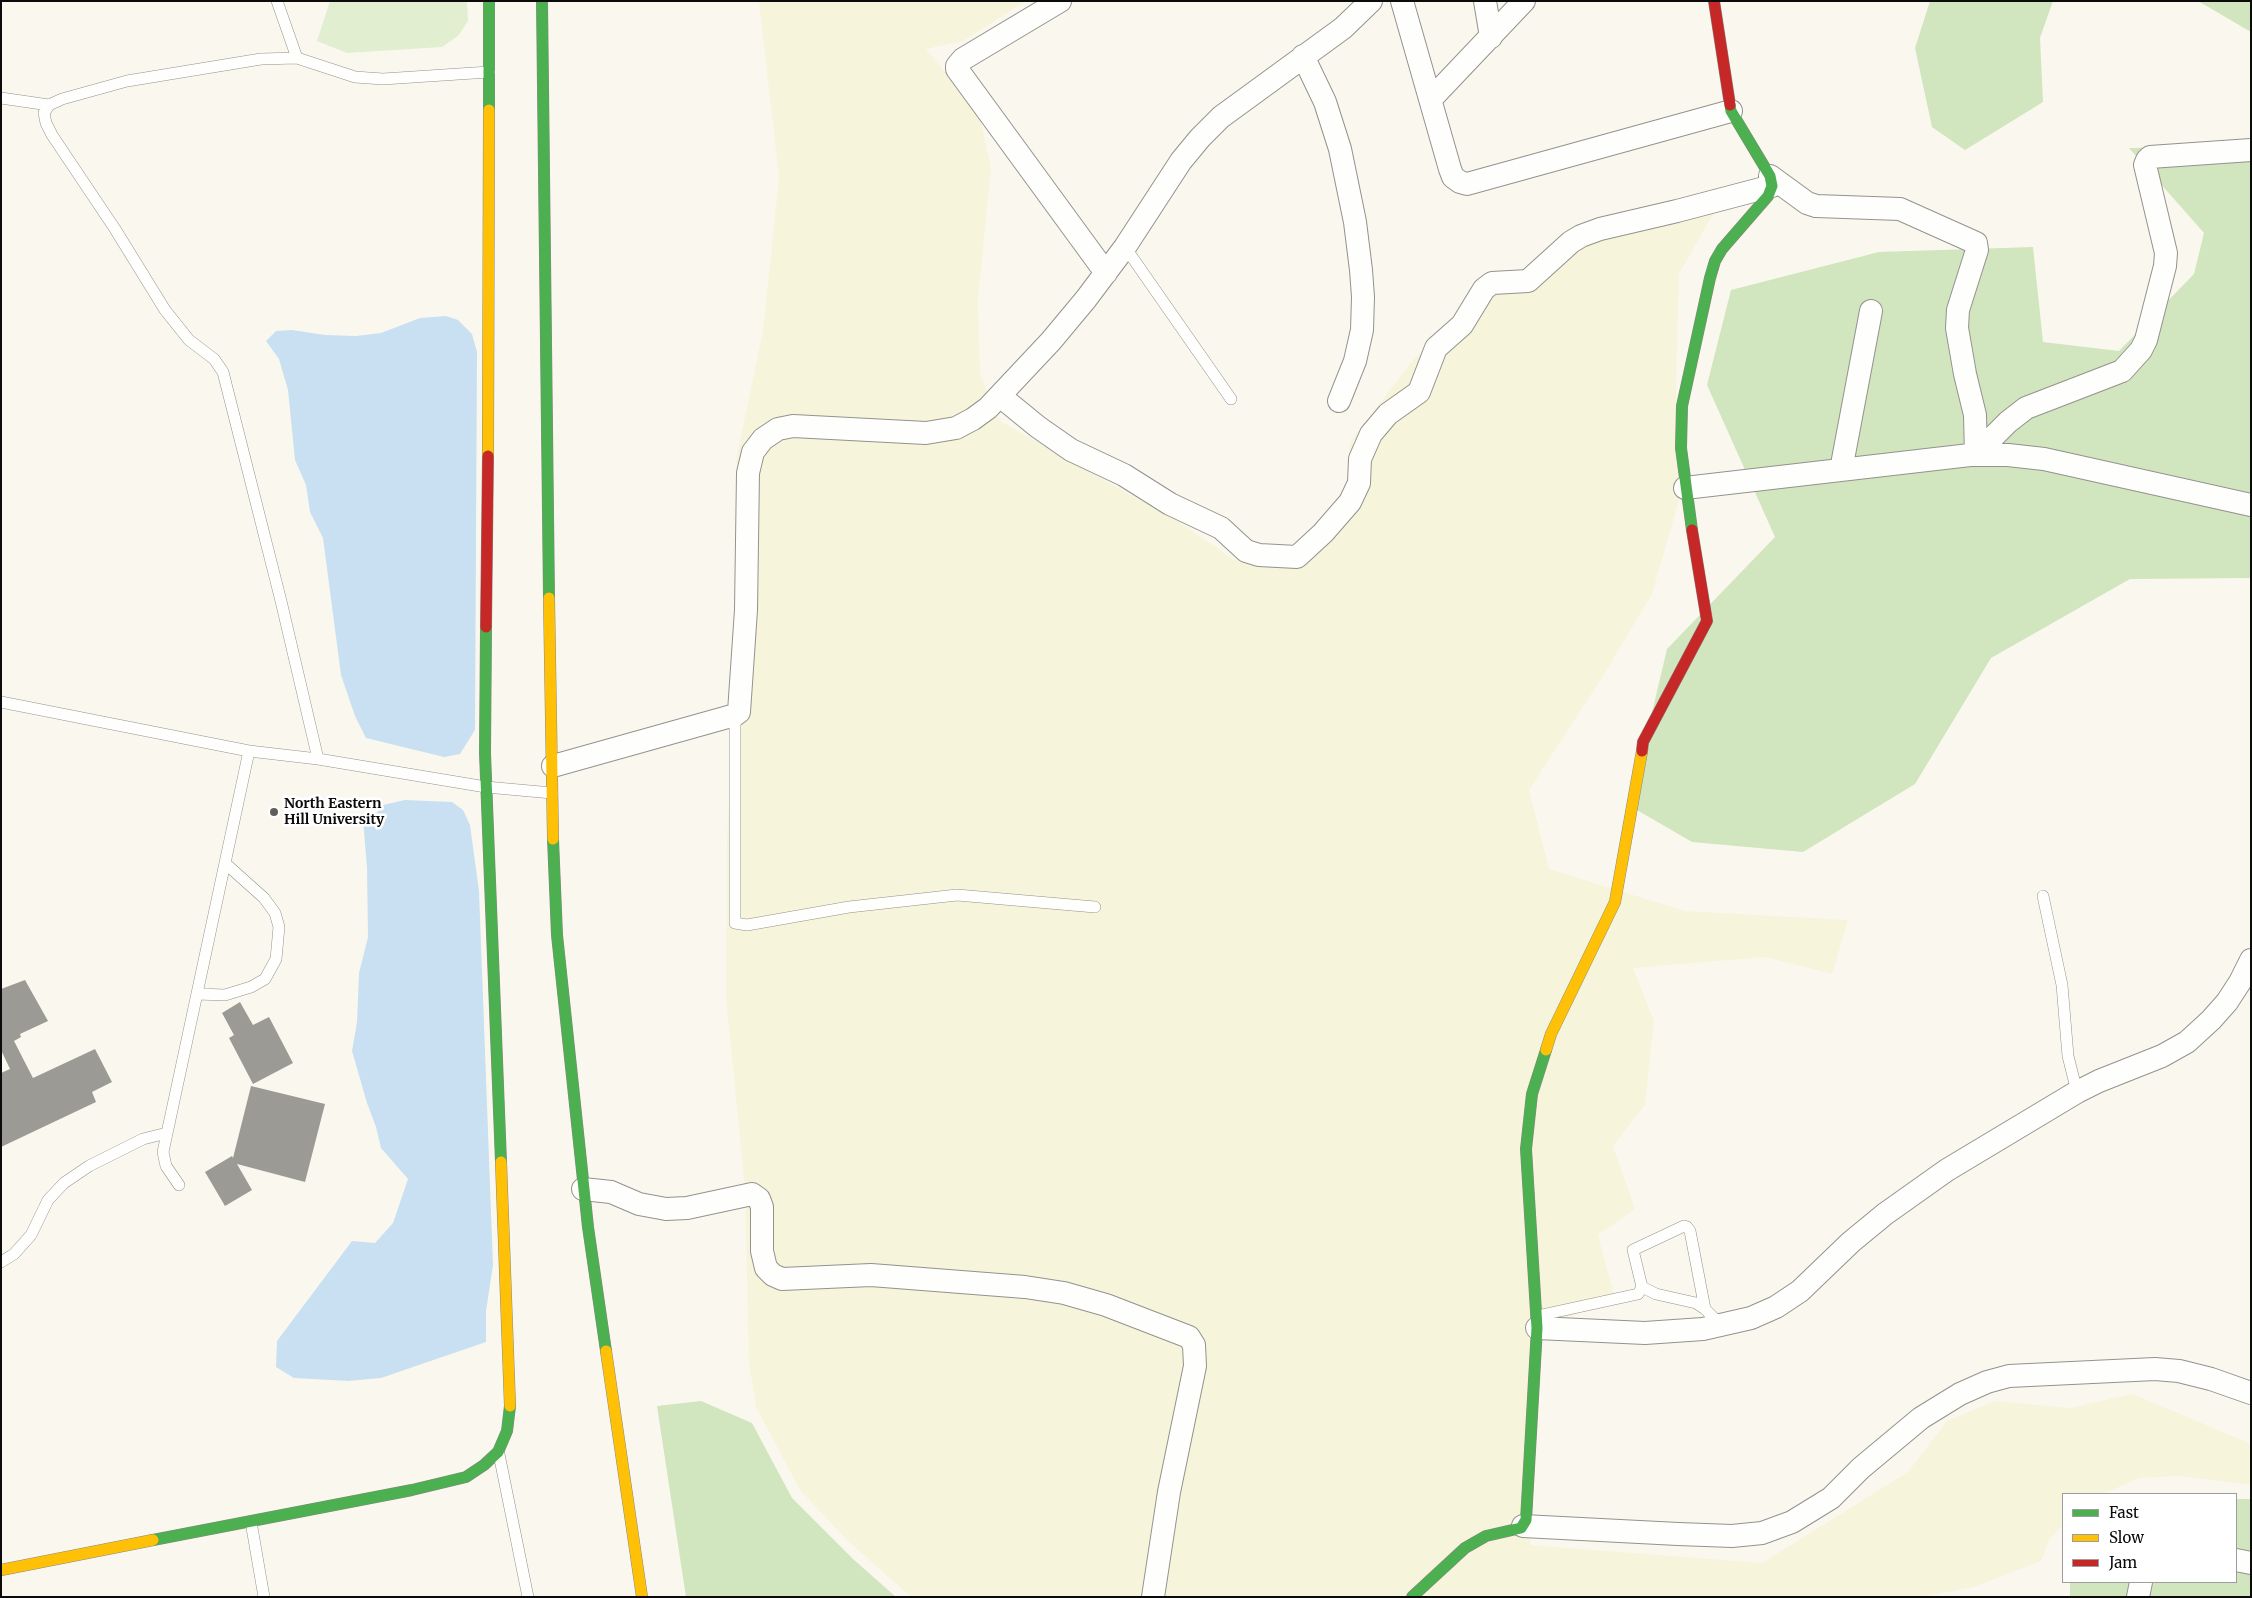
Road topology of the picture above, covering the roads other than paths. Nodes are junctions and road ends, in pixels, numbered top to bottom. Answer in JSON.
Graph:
{"nodes":[{"id":1,"x":277,"y":1,"type":"edge"},
{"id":2,"x":489,"y":1,"type":"edge"},
{"id":3,"x":542,"y":1,"type":"edge"},
{"id":4,"x":1060,"y":1,"type":"edge"},
{"id":5,"x":1372,"y":1,"type":"edge"},
{"id":6,"x":1402,"y":1,"type":"edge"},
{"id":7,"x":1484,"y":1,"type":"edge"},
{"id":8,"x":1524,"y":1,"type":"edge"},
{"id":9,"x":1714,"y":1,"type":"edge"},
{"id":10,"x":1492,"y":37,"type":"junction"},
{"id":11,"x":1303,"y":56,"type":"junction"},
{"id":12,"x":297,"y":58,"type":"junction"},
{"id":13,"x":489,"y":72,"type":"junction"},
{"id":14,"x":1,"y":98,"type":"edge"},
{"id":15,"x":1430,"y":100,"type":"junction"},
{"id":16,"x":49,"y":106,"type":"junction"},
{"id":17,"x":1731,"y":111,"type":"junction"},
{"id":18,"x":2251,"y":150,"type":"edge"},
{"id":19,"x":1771,"y":181,"type":"junction"},
{"id":20,"x":1125,"y":247,"type":"junction"},
{"id":21,"x":1106,"y":273,"type":"junction"},
{"id":22,"x":1871,"y":311,"type":"dead end"},
{"id":23,"x":1000,"y":396,"type":"junction"},
{"id":24,"x":1231,"y":399,"type":"dead end"},
{"id":25,"x":1339,"y":400,"type":"dead end"},
{"id":26,"x":1980,"y":455,"type":"junction"},
{"id":27,"x":1841,"y":470,"type":"junction"},
{"id":28,"x":1684,"y":488,"type":"junction"},
{"id":29,"x":2251,"y":505,"type":"edge"},
{"id":30,"x":1,"y":702,"type":"edge"},
{"id":31,"x":735,"y":715,"type":"junction"},
{"id":32,"x":249,"y":751,"type":"junction"},
{"id":33,"x":318,"y":759,"type":"junction"},
{"id":34,"x":553,"y":766,"type":"junction"},
{"id":35,"x":486,"y":786,"type":"junction"},
{"id":36,"x":553,"y":794,"type":"junction"},
{"id":37,"x":226,"y":864,"type":"junction"},
{"id":38,"x":2043,"y":896,"type":"dead end"},
{"id":39,"x":1095,"y":907,"type":"dead end"},
{"id":40,"x":2251,"y":960,"type":"edge"},
{"id":41,"x":197,"y":994,"type":"junction"},
{"id":42,"x":2077,"y":1092,"type":"junction"},
{"id":43,"x":167,"y":1133,"type":"junction"},
{"id":44,"x":179,"y":1186,"type":"dead end"},
{"id":45,"x":584,"y":1189,"type":"junction"},
{"id":46,"x":1,"y":1262,"type":"edge"},
{"id":47,"x":1642,"y":1287,"type":"junction"},
{"id":48,"x":1704,"y":1309,"type":"junction"},
{"id":49,"x":1537,"y":1322,"type":"junction"},
{"id":50,"x":1720,"y":1325,"type":"junction"},
{"id":51,"x":2251,"y":1393,"type":"edge"},
{"id":52,"x":498,"y":1452,"type":"junction"},
{"id":53,"x":251,"y":1522,"type":"junction"},
{"id":54,"x":1524,"y":1526,"type":"junction"},
{"id":55,"x":2237,"y":1560,"type":"edge"},
{"id":56,"x":2251,"y":1563,"type":"edge"},
{"id":57,"x":1,"y":1570,"type":"edge"},
{"id":58,"x":2141,"y":1583,"type":"edge"},
{"id":59,"x":264,"y":1597,"type":"edge"},
{"id":60,"x":528,"y":1597,"type":"edge"},
{"id":61,"x":642,"y":1597,"type":"edge"},
{"id":62,"x":1153,"y":1597,"type":"edge"},
{"id":63,"x":1412,"y":1597,"type":"edge"},
{"id":64,"x":2138,"y":1597,"type":"edge"}],
"edges":[{"from":1,"to":12,"type":"lane"},
{"from":2,"to":13,"type":"street"},
{"from":3,"to":34,"type":"street"},
{"from":4,"to":21,"type":"street"},
{"from":5,"to":11,"type":"street"},
{"from":6,"to":15,"type":"street"},
{"from":7,"to":10,"type":"street"},
{"from":8,"to":10,"type":"street"},
{"from":9,"to":17,"type":"street"},
{"from":10,"to":15,"type":"street"},
{"from":11,"to":20,"type":"street"},
{"from":11,"to":25,"type":"street"},
{"from":12,"to":13,"type":"lane"},
{"from":12,"to":16,"type":"lane"},
{"from":13,"to":35,"type":"street"},
{"from":14,"to":16,"type":"lane"},
{"from":15,"to":17,"type":"street"},
{"from":16,"to":33,"type":"lane"},
{"from":17,"to":19,"type":"street"},
{"from":18,"to":26,"type":"street"},
{"from":19,"to":23,"type":"street"},
{"from":19,"to":26,"type":"street"},
{"from":19,"to":28,"type":"street"},
{"from":20,"to":21,"type":"street"},
{"from":20,"to":24,"type":"lane"},
{"from":21,"to":23,"type":"street"},
{"from":22,"to":27,"type":"street"},
{"from":23,"to":31,"type":"street"},
{"from":26,"to":27,"type":"street"},
{"from":26,"to":29,"type":"street"},
{"from":27,"to":28,"type":"street"},
{"from":28,"to":49,"type":"street"},
{"from":30,"to":32,"type":"lane"},
{"from":31,"to":34,"type":"street"},
{"from":31,"to":39,"type":"lane"},
{"from":32,"to":33,"type":"lane"},
{"from":32,"to":37,"type":"lane"},
{"from":33,"to":35,"type":"lane"},
{"from":34,"to":36,"type":"street"},
{"from":35,"to":36,"type":"lane"},
{"from":35,"to":52,"type":"street"},
{"from":36,"to":45,"type":"street"},
{"from":37,"to":41,"type":"lane"},
{"from":37,"to":41,"type":"lane"},
{"from":38,"to":42,"type":"lane"},
{"from":40,"to":42,"type":"street"},
{"from":41,"to":43,"type":"lane"},
{"from":42,"to":50,"type":"street"},
{"from":43,"to":44,"type":"lane"},
{"from":43,"to":46,"type":"lane"},
{"from":45,"to":61,"type":"street"},
{"from":45,"to":62,"type":"street"},
{"from":47,"to":48,"type":"lane"},
{"from":47,"to":48,"type":"lane"},
{"from":47,"to":49,"type":"lane"},
{"from":48,"to":50,"type":"lane"},
{"from":49,"to":50,"type":"street"},
{"from":49,"to":54,"type":"street"},
{"from":51,"to":54,"type":"street"},
{"from":52,"to":53,"type":"street"},
{"from":52,"to":60,"type":"lane"},
{"from":53,"to":57,"type":"street"},
{"from":53,"to":59,"type":"lane"},
{"from":54,"to":63,"type":"street"},
{"from":55,"to":56,"type":"street"},
{"from":58,"to":64,"type":"street"}]}
